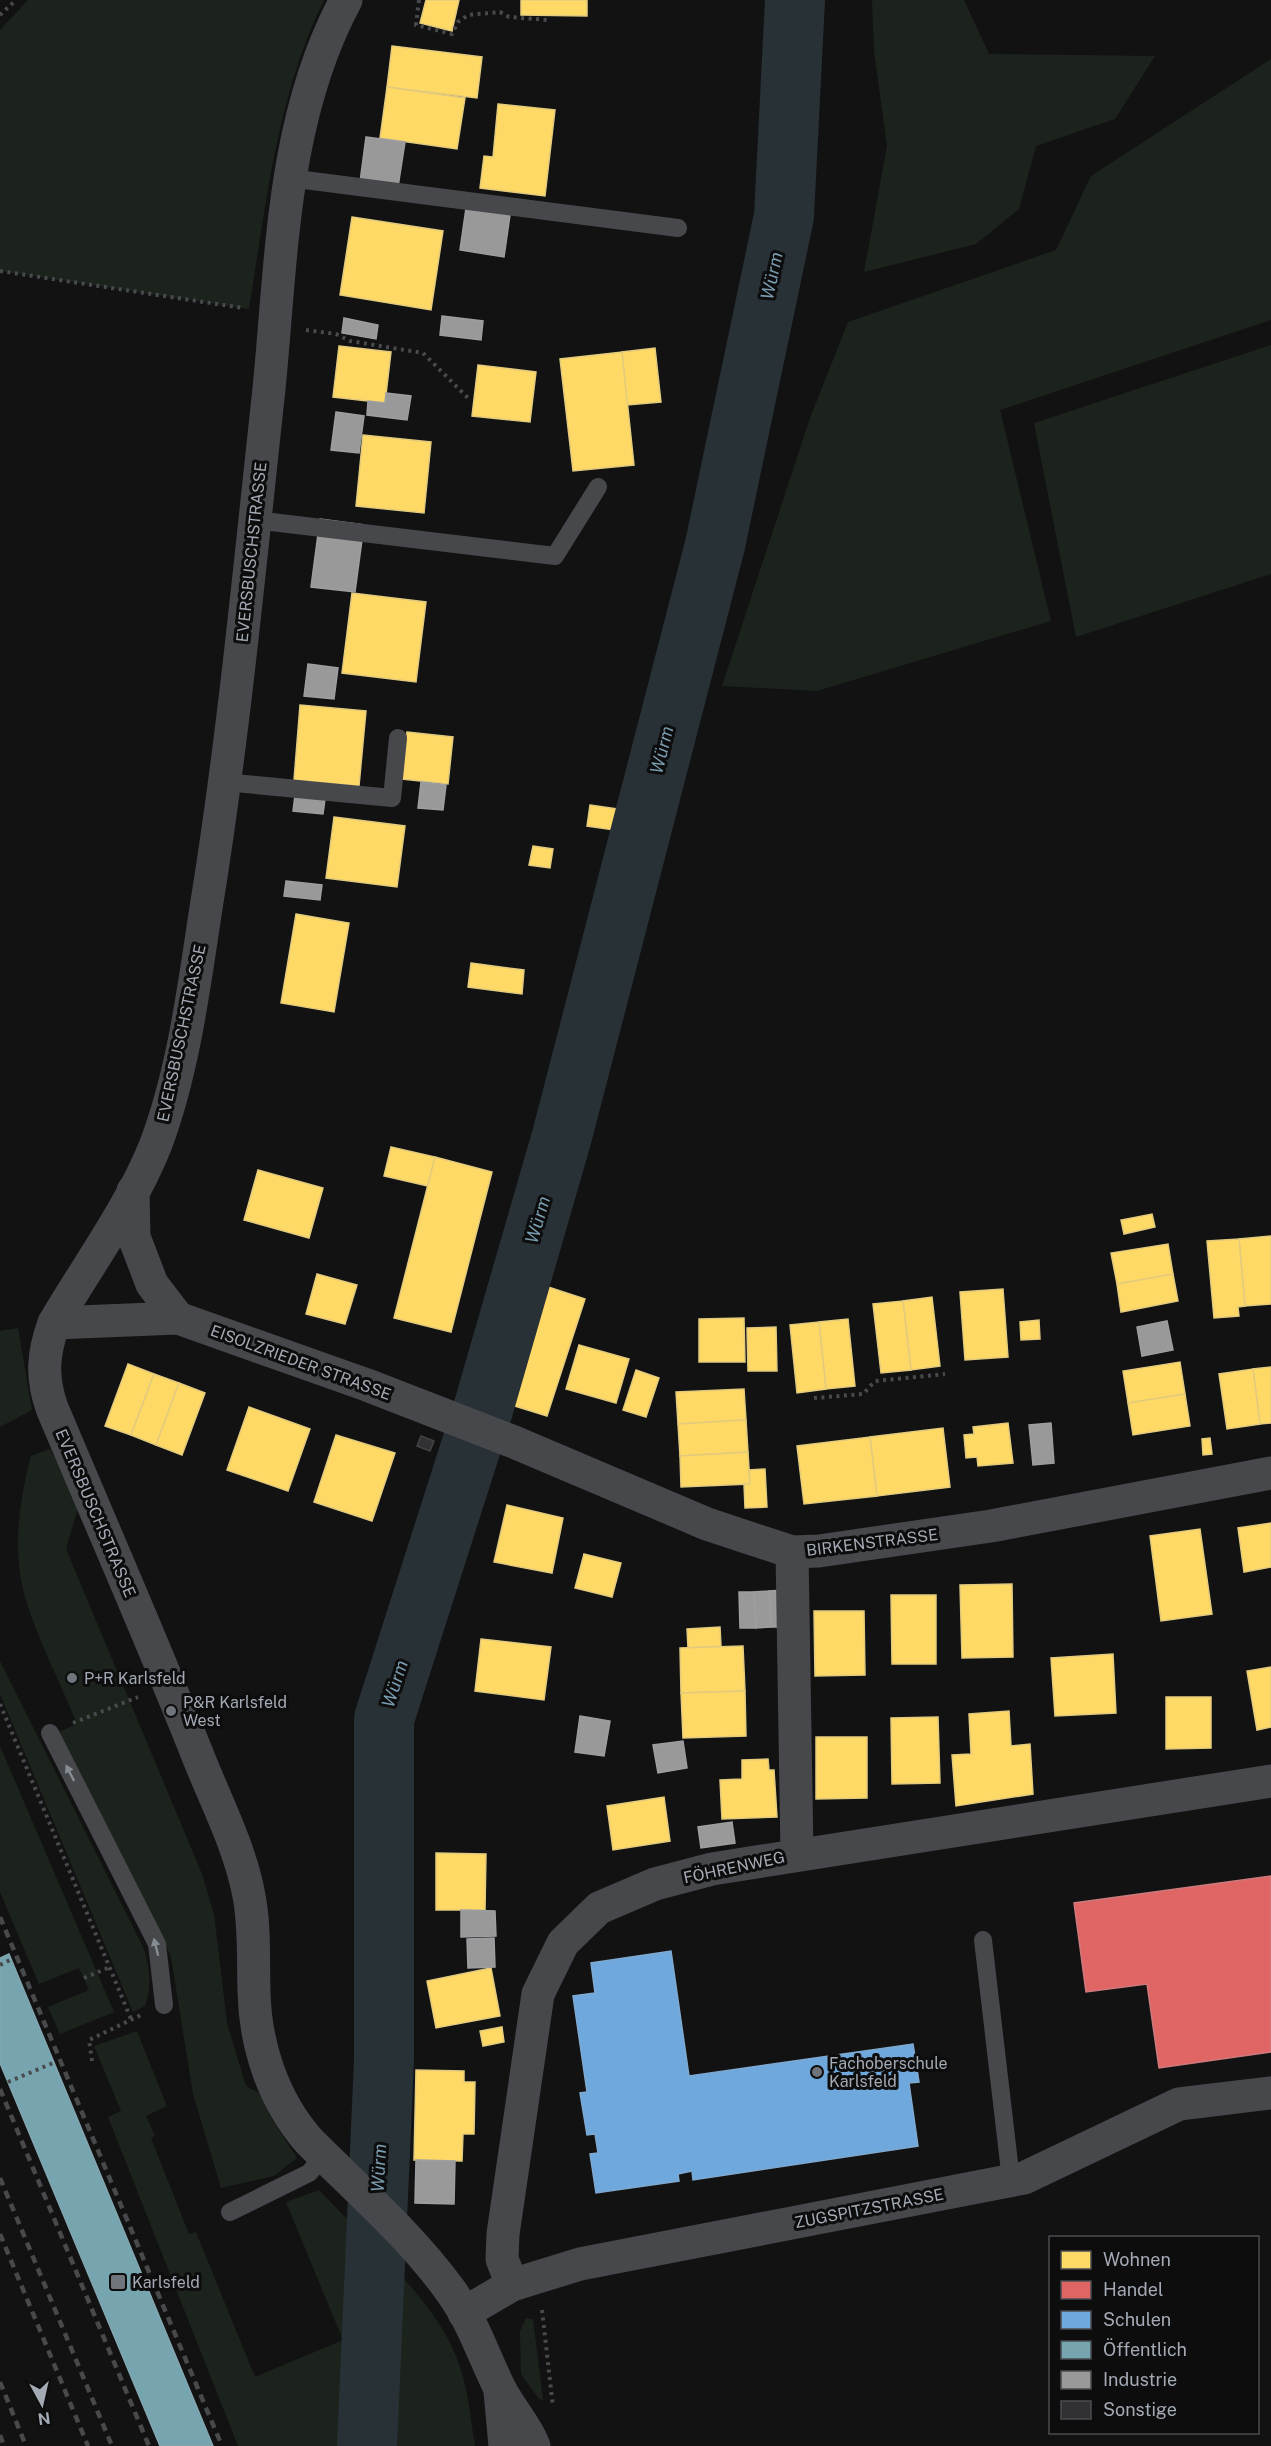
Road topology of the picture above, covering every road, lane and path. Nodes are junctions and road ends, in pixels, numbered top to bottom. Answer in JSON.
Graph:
{"nodes":[{"id":1,"x":16,"y":0,"type":"edge"},
{"id":2,"x":346,"y":0,"type":"edge"},
{"id":3,"x":419,"y":0,"type":"edge"},
{"id":4,"x":0,"y":15,"type":"edge"},
{"id":5,"x":548,"y":20,"type":"dead end"},
{"id":6,"x":290,"y":178,"type":"junction"},
{"id":7,"x":678,"y":228,"type":"dead end"},
{"id":8,"x":0,"y":271,"type":"edge"},
{"id":9,"x":276,"y":319,"type":"junction"},
{"id":10,"x":468,"y":398,"type":"dead end"},
{"id":11,"x":597,"y":487,"type":"dead end"},
{"id":12,"x":255,"y":520,"type":"junction"},
{"id":13,"x":399,"y":738,"type":"dead end"},
{"id":14,"x":224,"y":782,"type":"junction"},
{"id":15,"x":133,"y":1191,"type":"junction"},
{"id":16,"x":178,"y":1318,"type":"junction"},
{"id":17,"x":54,"y":1323,"type":"junction"},
{"id":18,"x":945,"y":1374,"type":"dead end"},
{"id":19,"x":814,"y":1398,"type":"dead end"},
{"id":20,"x":432,"y":1410,"type":"joint"},
{"id":21,"x":1271,"y":1473,"type":"edge"},
{"id":22,"x":792,"y":1552,"type":"junction"},
{"id":23,"x":0,"y":1704,"type":"edge"},
{"id":24,"x":107,"y":1710,"type":"dead end"},
{"id":25,"x":71,"y":1724,"type":"dead end"},
{"id":26,"x":50,"y":1733,"type":"dead end"},
{"id":27,"x":1271,"y":1781,"type":"edge"},
{"id":28,"x":797,"y":1854,"type":"junction"},
{"id":29,"x":983,"y":1940,"type":"dead end"},
{"id":30,"x":10,"y":1960,"type":"dead end"},
{"id":31,"x":0,"y":1965,"type":"edge"},
{"id":32,"x":110,"y":1967,"type":"junction"},
{"id":33,"x":84,"y":1978,"type":"dead end"},
{"id":34,"x":164,"y":2005,"type":"joint"},
{"id":35,"x":131,"y":2019,"type":"junction"},
{"id":36,"x":92,"y":2061,"type":"dead end"},
{"id":37,"x":53,"y":2063,"type":"dead end"},
{"id":38,"x":8,"y":2082,"type":"dead end"},
{"id":39,"x":1271,"y":2092,"type":"edge"},
{"id":40,"x":336,"y":2168,"type":"junction"},
{"id":41,"x":1011,"y":2180,"type":"junction"},
{"id":42,"x":230,"y":2212,"type":"dead end"},
{"id":43,"x":520,"y":2283,"type":"junction"},
{"id":44,"x":464,"y":2313,"type":"junction"},
{"id":45,"x":500,"y":2389,"type":"junction"},
{"id":46,"x":554,"y":2415,"type":"dead end"},
{"id":47,"x":505,"y":2446,"type":"edge"},
{"id":48,"x":534,"y":2446,"type":"edge"}],
"edges":[{"from":1,"to":4,"type":"path"},
{"from":2,"to":6,"type":"street","name":"EVERSBUSCHSTRASSE"},
{"from":3,"to":5,"type":"path"},
{"from":6,"to":7,"type":"lane"},
{"from":6,"to":9,"type":"street","name":"EVERSBUSCHSTRASSE"},
{"from":8,"to":9,"type":"path"},
{"from":9,"to":10,"type":"path"},
{"from":9,"to":12,"type":"street","name":"EVERSBUSCHSTRASSE"},
{"from":11,"to":12,"type":"lane"},
{"from":12,"to":14,"type":"street","name":"EVERSBUSCHSTRASSE"},
{"from":13,"to":14,"type":"lane"},
{"from":14,"to":15,"type":"street","name":"EVERSBUSCHSTRASSE"},
{"from":15,"to":16,"type":"street"},
{"from":15,"to":17,"type":"street","name":"EVERSBUSCHSTRASSE"},
{"from":16,"to":17,"type":"street","name":"EISOLZRIEDER STRASSE"},
{"from":16,"to":20,"type":"street","name":"EISOLZRIEDER STRASSE"},
{"from":17,"to":40,"type":"street","name":"EVERSBUSCHSTRASSE"},
{"from":18,"to":19,"type":"path"},
{"from":20,"to":22,"type":"street","name":"BIRKENSTRASSE"},
{"from":21,"to":22,"type":"street","name":"BIRKENSTRASSE"},
{"from":22,"to":28,"type":"street"},
{"from":23,"to":32,"type":"path"},
{"from":24,"to":25,"type":"path"},
{"from":34,"to":26,"type":"lane","one_way":true},
{"from":27,"to":28,"type":"street","name":"FÖHRENWEG"},
{"from":28,"to":43,"type":"street","name":"FÖHRENWEG"},
{"from":29,"to":41,"type":"lane"},
{"from":30,"to":31,"type":"path"},
{"from":32,"to":33,"type":"path"},
{"from":32,"to":35,"type":"path"},
{"from":34,"to":35,"type":"path"},
{"from":35,"to":36,"type":"path"},
{"from":37,"to":38,"type":"path"},
{"from":39,"to":41,"type":"street","name":"ZUGSPITZSTRASSE"},
{"from":40,"to":42,"type":"lane"},
{"from":40,"to":44,"type":"street","name":"EVERSBUSCHSTRASSE"},
{"from":41,"to":43,"type":"street","name":"ZUGSPITZSTRASSE"},
{"from":43,"to":44,"type":"street","name":"ZUGSPITZSTRASSE"},
{"from":43,"to":46,"type":"path"},
{"from":44,"to":45,"type":"street","name":"EVERSBUSCHSTRASSE"},
{"from":45,"to":47,"type":"street"},
{"from":45,"to":48,"type":"street"}]}
